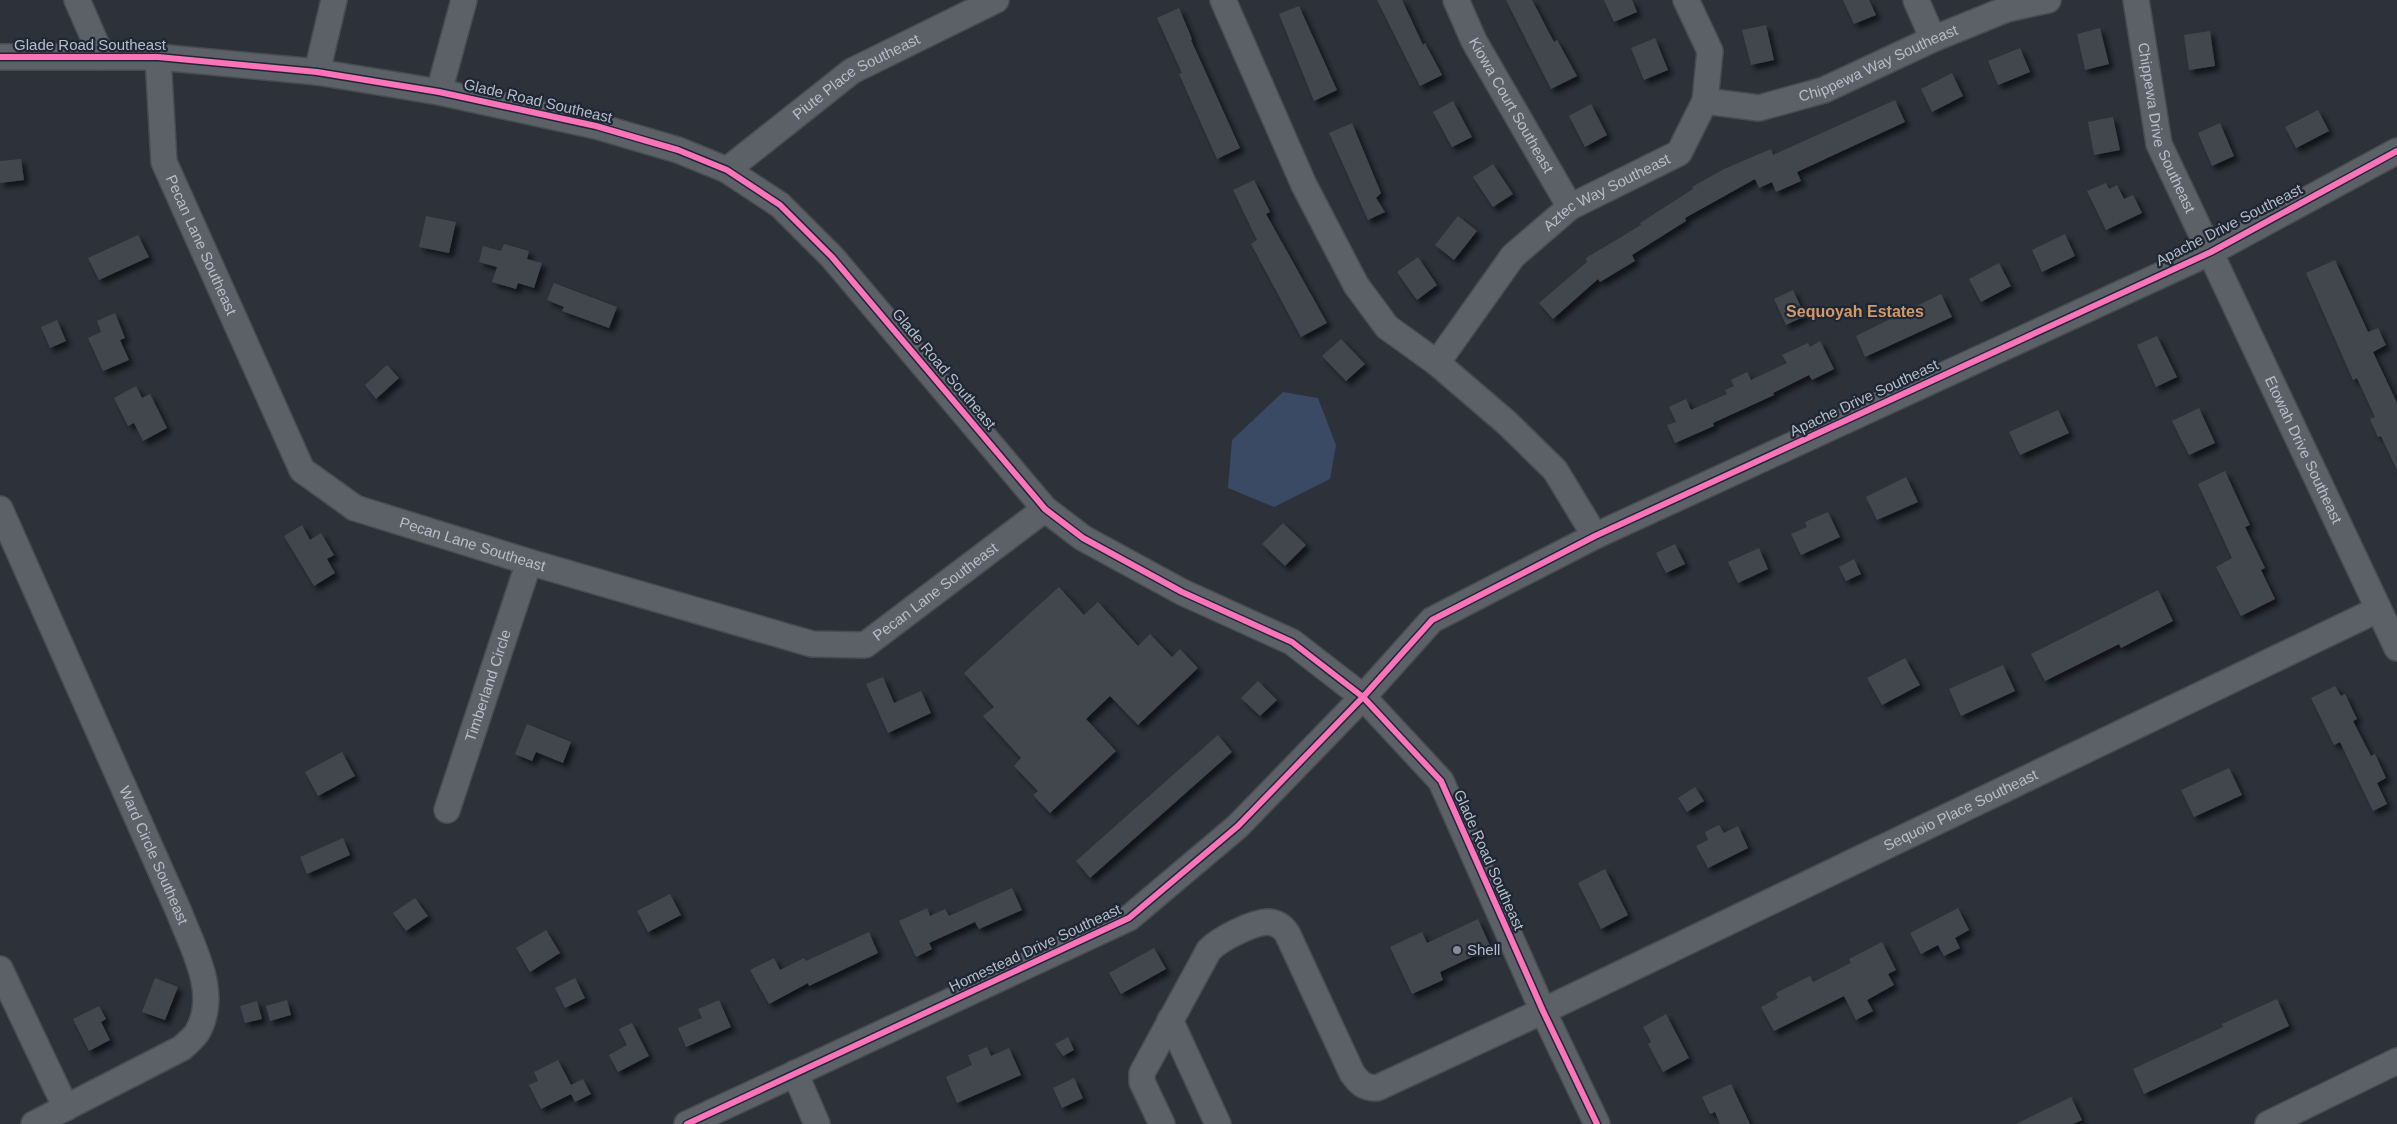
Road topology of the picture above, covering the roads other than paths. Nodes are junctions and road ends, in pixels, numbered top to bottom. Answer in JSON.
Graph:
{"nodes":[{"id":1,"x":77,"y":0,"type":"edge"},
{"id":2,"x":334,"y":0,"type":"edge"},
{"id":3,"x":464,"y":0,"type":"edge"},
{"id":4,"x":996,"y":0,"type":"edge"},
{"id":5,"x":1224,"y":0,"type":"edge"},
{"id":6,"x":1456,"y":0,"type":"edge"},
{"id":7,"x":1686,"y":0,"type":"edge"},
{"id":8,"x":1916,"y":0,"type":"edge"},
{"id":9,"x":2048,"y":0,"type":"edge"},
{"id":10,"x":2136,"y":0,"type":"edge"},
{"id":11,"x":1933,"y":39,"type":"junction"},
{"id":12,"x":0,"y":57,"type":"edge"},
{"id":13,"x":102,"y":57,"type":"junction"},
{"id":14,"x":158,"y":57,"type":"junction"},
{"id":15,"x":318,"y":72,"type":"junction"},
{"id":16,"x":439,"y":92,"type":"junction"},
{"id":17,"x":1705,"y":101,"type":"junction"},
{"id":18,"x":2397,"y":151,"type":"edge"},
{"id":19,"x":727,"y":170,"type":"junction"},
{"id":20,"x":1570,"y":207,"type":"junction"},
{"id":21,"x":2211,"y":252,"type":"junction"},
{"id":22,"x":1437,"y":363,"type":"junction"},
{"id":23,"x":0,"y":509,"type":"edge"},
{"id":24,"x":1045,"y":509,"type":"junction"},
{"id":25,"x":1595,"y":536,"type":"junction"},
{"id":26,"x":529,"y":562,"type":"junction"},
{"id":27,"x":2377,"y":610,"type":"junction"},
{"id":28,"x":2397,"y":648,"type":"edge"},
{"id":29,"x":1363,"y":697,"type":"junction"},
{"id":30,"x":447,"y":810,"type":"dead end"},
{"id":31,"x":0,"y":969,"type":"edge"},
{"id":32,"x":1543,"y":1011,"type":"junction"},
{"id":33,"x":1170,"y":1020,"type":"junction"},
{"id":34,"x":2397,"y":1062,"type":"edge"},
{"id":35,"x":795,"y":1073,"type":"junction"},
{"id":36,"x":66,"y":1108,"type":"junction"},
{"id":37,"x":34,"y":1124,"type":"edge"},
{"id":38,"x":686,"y":1124,"type":"edge"},
{"id":39,"x":817,"y":1124,"type":"edge"},
{"id":40,"x":1162,"y":1124,"type":"edge"},
{"id":41,"x":1218,"y":1124,"type":"edge"},
{"id":42,"x":1597,"y":1124,"type":"edge"},
{"id":43,"x":2268,"y":1124,"type":"edge"}],
"edges":[{"from":1,"to":13,"type":"street"},
{"from":2,"to":15,"type":"street"},
{"from":3,"to":16,"type":"street"},
{"from":4,"to":19,"type":"street","name":"Piute Place Southeast"},
{"from":5,"to":22,"type":"street"},
{"from":6,"to":20,"type":"street","name":"Kiowa Court Southeast"},
{"from":7,"to":17,"type":"street","name":"Aztec Way Southeast"},
{"from":8,"to":11,"type":"street"},
{"from":9,"to":11,"type":"street","name":"Chippewa Way Southeast"},
{"from":10,"to":21,"type":"street","name":"Chippewa Drive Southeast"},
{"from":11,"to":17,"type":"street","name":"Chippewa Way Southeast"},
{"from":12,"to":13,"type":"street","name":"Glade Road Southeast"},
{"from":13,"to":14,"type":"street","name":"Glade Road Southeast"},
{"from":14,"to":15,"type":"street","name":"Glade Road Southeast"},
{"from":14,"to":26,"type":"street","name":"Pecan Lane Southeast"},
{"from":15,"to":16,"type":"street","name":"Glade Road Southeast"},
{"from":16,"to":19,"type":"street","name":"Glade Road Southeast"},
{"from":17,"to":20,"type":"street","name":"Aztec Way Southeast"},
{"from":18,"to":21,"type":"street","name":"Apache Drive Southeast"},
{"from":19,"to":24,"type":"street","name":"Glade Road Southeast"},
{"from":20,"to":22,"type":"street","name":"Aztec Way Southeast"},
{"from":21,"to":25,"type":"street","name":"Apache Drive Southeast"},
{"from":21,"to":27,"type":"street","name":"Etowah Drive Southeast"},
{"from":22,"to":25,"type":"street"},
{"from":23,"to":36,"type":"street","name":"Ward Circle Southeast"},
{"from":24,"to":26,"type":"street","name":"Pecan Lane Southeast"},
{"from":24,"to":29,"type":"street","name":"Glade Road Southeast"},
{"from":25,"to":29,"type":"street","name":"Apache Drive Southeast"},
{"from":26,"to":30,"type":"street","name":"Timberland Circle"},
{"from":27,"to":28,"type":"street","name":"Etowah Drive Southeast"},
{"from":27,"to":32,"type":"street","name":"Sequoio Place Southeast"},
{"from":29,"to":32,"type":"street","name":"Glade Road Southeast"},
{"from":29,"to":35,"type":"street","name":"Homestead Drive Southeast"},
{"from":31,"to":36,"type":"street"},
{"from":32,"to":33,"type":"street","name":"Sequoio Place Southeast"},
{"from":32,"to":42,"type":"street","name":"Glade Road Southeast"},
{"from":33,"to":40,"type":"street"},
{"from":33,"to":41,"type":"street"},
{"from":34,"to":43,"type":"street"},
{"from":35,"to":38,"type":"street","name":"Homestead Drive Southeast"},
{"from":35,"to":39,"type":"street"},
{"from":36,"to":37,"type":"street","name":"Ward Circle Southeast"}]}
